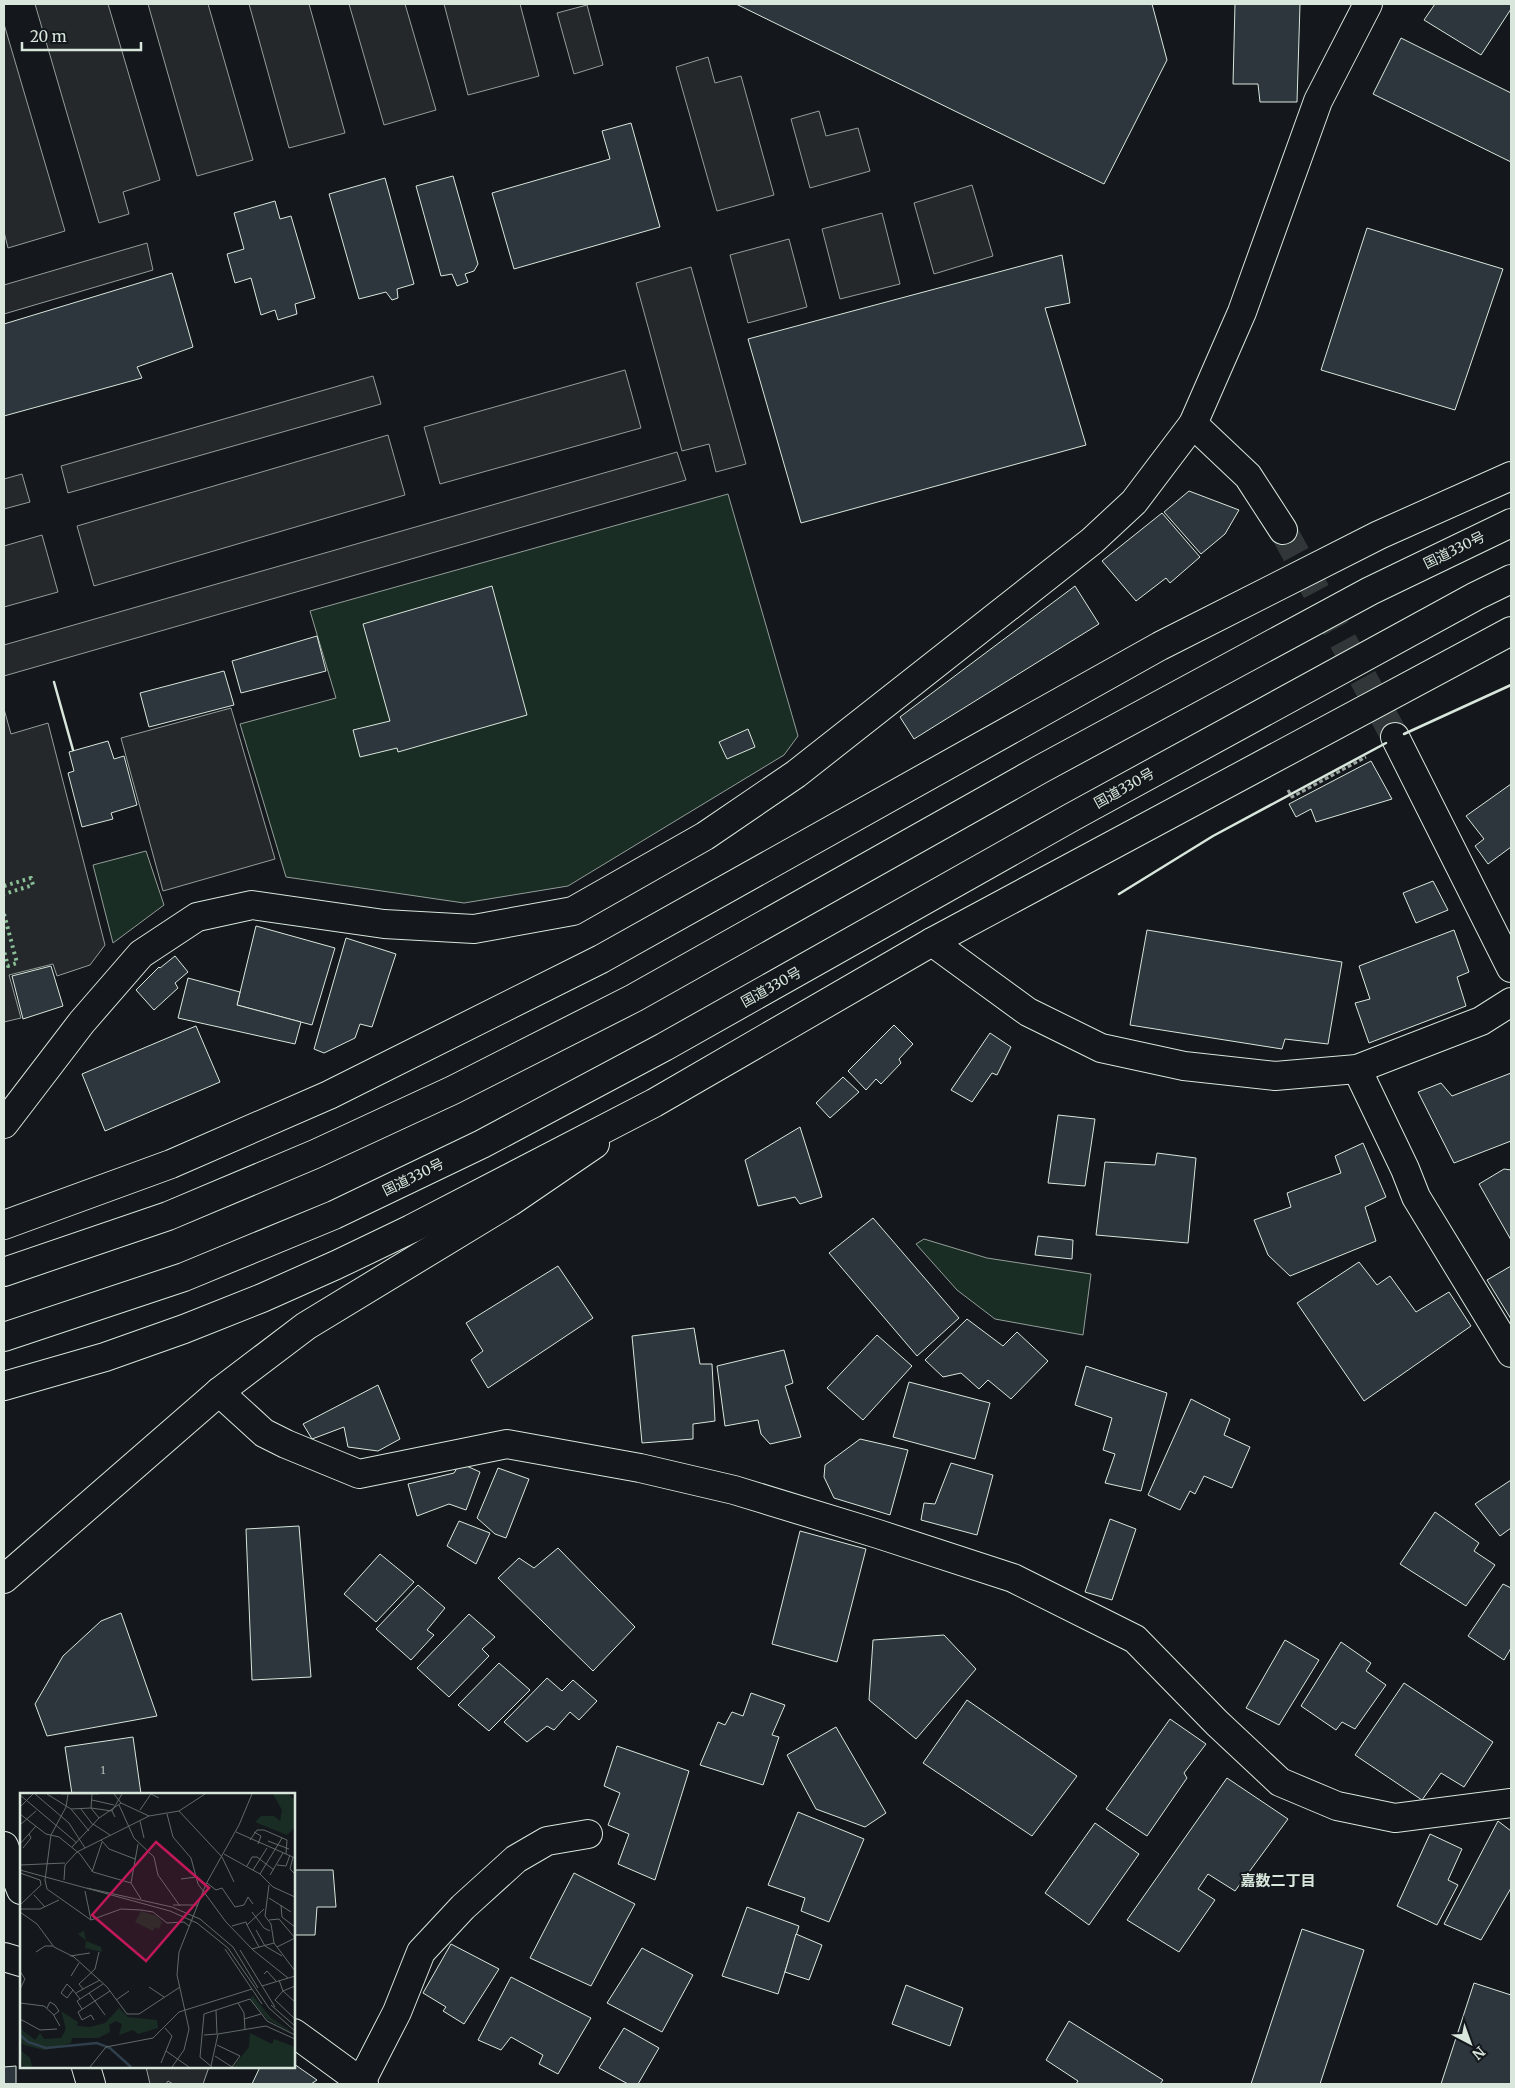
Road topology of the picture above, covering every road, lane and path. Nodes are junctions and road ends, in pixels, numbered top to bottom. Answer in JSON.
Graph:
{"nodes":[{"id":1,"x":1368,"y":4,"type":"edge"},
{"id":2,"x":1193,"y":424,"type":"junction"},
{"id":3,"x":1511,"y":476,"type":"edge"},
{"id":4,"x":1511,"y":523,"type":"edge"},
{"id":5,"x":1283,"y":530,"type":"tunnel mouth"},
{"id":6,"x":1511,"y":579,"type":"edge"},
{"id":7,"x":1511,"y":631,"type":"edge"},
{"id":8,"x":1396,"y":739,"type":"joint"},
{"id":9,"x":1286,"y":786,"type":"dead end"},
{"id":10,"x":932,"y":942,"type":"junction"},
{"id":11,"x":1511,"y":968,"type":"edge"},
{"id":12,"x":1511,"y":1002,"type":"edge"},
{"id":13,"x":1357,"y":1069,"type":"junction"},
{"id":14,"x":654,"y":1103,"type":"junction"},
{"id":15,"x":4,"y":1124,"type":"edge"},
{"id":16,"x":4,"y":1225,"type":"edge"},
{"id":17,"x":4,"y":1272,"type":"edge"},
{"id":18,"x":4,"y":1338,"type":"edge"},
{"id":19,"x":1511,"y":1353,"type":"edge"},
{"id":20,"x":4,"y":1386,"type":"edge"},
{"id":21,"x":220,"y":1392,"type":"junction"},
{"id":22,"x":4,"y":1579,"type":"edge"},
{"id":23,"x":1511,"y":1803,"type":"edge"},
{"id":24,"x":588,"y":1834,"type":"dead end"},
{"id":25,"x":4,"y":1846,"type":"edge"},
{"id":26,"x":20,"y":1887,"type":"edge"},
{"id":27,"x":4,"y":1957,"type":"edge"},
{"id":28,"x":20,"y":1962,"type":"edge"},
{"id":29,"x":295,"y":2034,"type":"edge"},
{"id":30,"x":86,"y":2068,"type":"edge"},
{"id":31,"x":362,"y":2083,"type":"edge"},
{"id":32,"x":91,"y":2084,"type":"edge"}],
"edges":[{"from":1,"to":2,"type":"main road"},
{"from":2,"to":5,"type":"main road"},
{"from":2,"to":15,"type":"main road"},
{"from":3,"to":16,"type":"main road"},
{"from":4,"to":17,"type":"main road","name":"国道330号"},
{"from":6,"to":18,"type":"main road","name":"国道330号"},
{"from":7,"to":10,"type":"main road"},
{"from":8,"to":9,"type":"path"},
{"from":8,"to":11,"type":"main road"},
{"from":10,"to":13,"type":"main road"},
{"from":10,"to":14,"type":"main road"},
{"from":12,"to":13,"type":"main road"},
{"from":13,"to":19,"type":"main road"},
{"from":14,"to":20,"type":"main road"},
{"from":14,"to":21,"type":"main road"},
{"from":21,"to":22,"type":"main road"},
{"from":21,"to":23,"type":"main road"},
{"from":24,"to":31,"type":"main road"},
{"from":25,"to":26,"type":"main road"},
{"from":27,"to":28,"type":"main road"},
{"from":29,"to":31,"type":"main road"},
{"from":30,"to":32,"type":"main road"}]}
